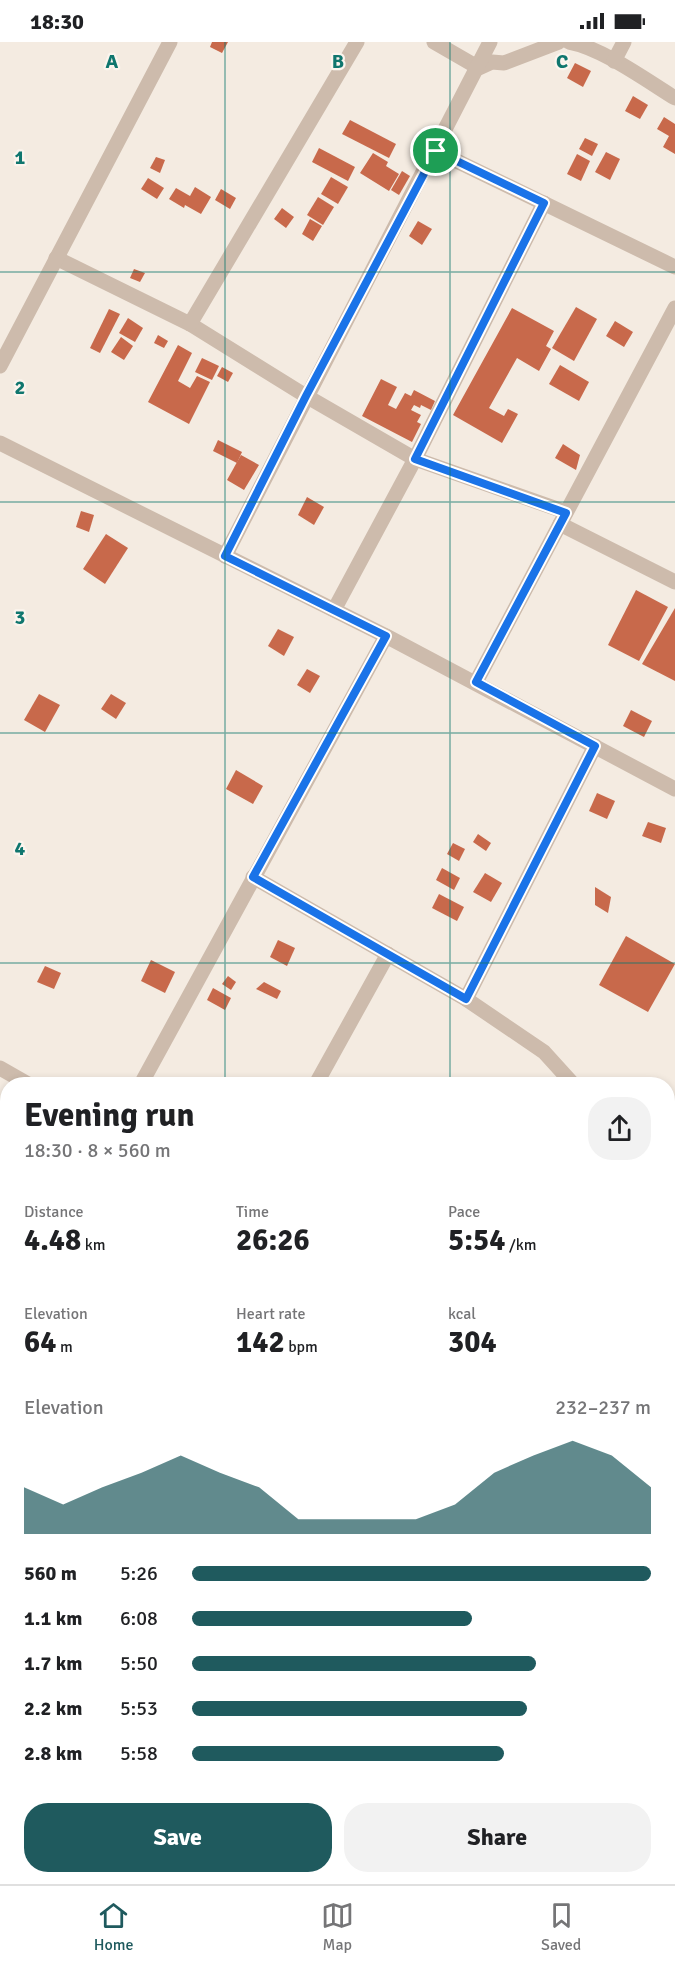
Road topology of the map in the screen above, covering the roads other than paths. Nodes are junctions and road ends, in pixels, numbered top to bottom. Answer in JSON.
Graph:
{"nodes":[{"id":1,"x":170,"y":42,"type":"edge"},
{"id":2,"x":357,"y":42,"type":"edge"},
{"id":3,"x":434,"y":42,"type":"edge"},
{"id":4,"x":490,"y":42,"type":"edge"},
{"id":5,"x":559,"y":42,"type":"edge"},
{"id":6,"x":569,"y":42,"type":"edge"},
{"id":7,"x":624,"y":42,"type":"edge"},
{"id":8,"x":614,"y":61,"type":"junction"},
{"id":9,"x":478,"y":68,"type":"junction"},
{"id":10,"x":675,"y":98,"type":"edge"},
{"id":11,"x":436,"y":151,"type":"junction"},
{"id":12,"x":544,"y":203,"type":"junction"},
{"id":13,"x":56,"y":258,"type":"junction"},
{"id":14,"x":675,"y":267,"type":"edge"},
{"id":15,"x":675,"y":308,"type":"edge"},
{"id":16,"x":190,"y":324,"type":"junction"},
{"id":17,"x":0,"y":366,"type":"edge"},
{"id":18,"x":306,"y":396,"type":"junction"},
{"id":19,"x":0,"y":443,"type":"edge"},
{"id":20,"x":415,"y":459,"type":"junction"},
{"id":21,"x":563,"y":518,"type":"junction"},
{"id":22,"x":225,"y":556,"type":"junction"},
{"id":23,"x":675,"y":582,"type":"edge"},
{"id":24,"x":334,"y":610,"type":"junction"},
{"id":25,"x":386,"y":636,"type":"junction"},
{"id":26,"x":476,"y":682,"type":"junction"},
{"id":27,"x":595,"y":746,"type":"junction"},
{"id":28,"x":675,"y":789,"type":"edge"},
{"id":29,"x":253,"y":877,"type":"junction"},
{"id":30,"x":388,"y":954,"type":"junction"},
{"id":31,"x":466,"y":999,"type":"junction"},
{"id":32,"x":0,"y":1068,"type":"edge"},
{"id":33,"x":16,"y":1077,"type":"edge"},
{"id":34,"x":145,"y":1077,"type":"edge"},
{"id":35,"x":320,"y":1077,"type":"edge"},
{"id":36,"x":567,"y":1077,"type":"edge"}],
"edges":[{"from":1,"to":13,"type":"street"},
{"from":2,"to":16,"type":"street"},
{"from":3,"to":9,"type":"street"},
{"from":4,"to":9,"type":"street"},
{"from":5,"to":9,"type":"street"},
{"from":6,"to":8,"type":"street"},
{"from":7,"to":8,"type":"street"},
{"from":8,"to":10,"type":"street"},
{"from":9,"to":11,"type":"street"},
{"from":11,"to":12,"type":"street"},
{"from":11,"to":18,"type":"street"},
{"from":12,"to":14,"type":"street"},
{"from":12,"to":20,"type":"street"},
{"from":13,"to":16,"type":"street"},
{"from":13,"to":17,"type":"street"},
{"from":15,"to":21,"type":"street"},
{"from":16,"to":18,"type":"street"},
{"from":18,"to":20,"type":"street"},
{"from":18,"to":22,"type":"street"},
{"from":19,"to":22,"type":"street"},
{"from":20,"to":21,"type":"street"},
{"from":20,"to":24,"type":"street"},
{"from":21,"to":23,"type":"street"},
{"from":21,"to":26,"type":"street"},
{"from":22,"to":24,"type":"street"},
{"from":24,"to":25,"type":"street"},
{"from":25,"to":26,"type":"street"},
{"from":25,"to":29,"type":"street"},
{"from":26,"to":27,"type":"street"},
{"from":27,"to":28,"type":"street"},
{"from":27,"to":31,"type":"street"},
{"from":29,"to":30,"type":"street"},
{"from":29,"to":34,"type":"street"},
{"from":30,"to":31,"type":"street"},
{"from":30,"to":35,"type":"street"},
{"from":31,"to":36,"type":"street"},
{"from":32,"to":33,"type":"street"}]}
